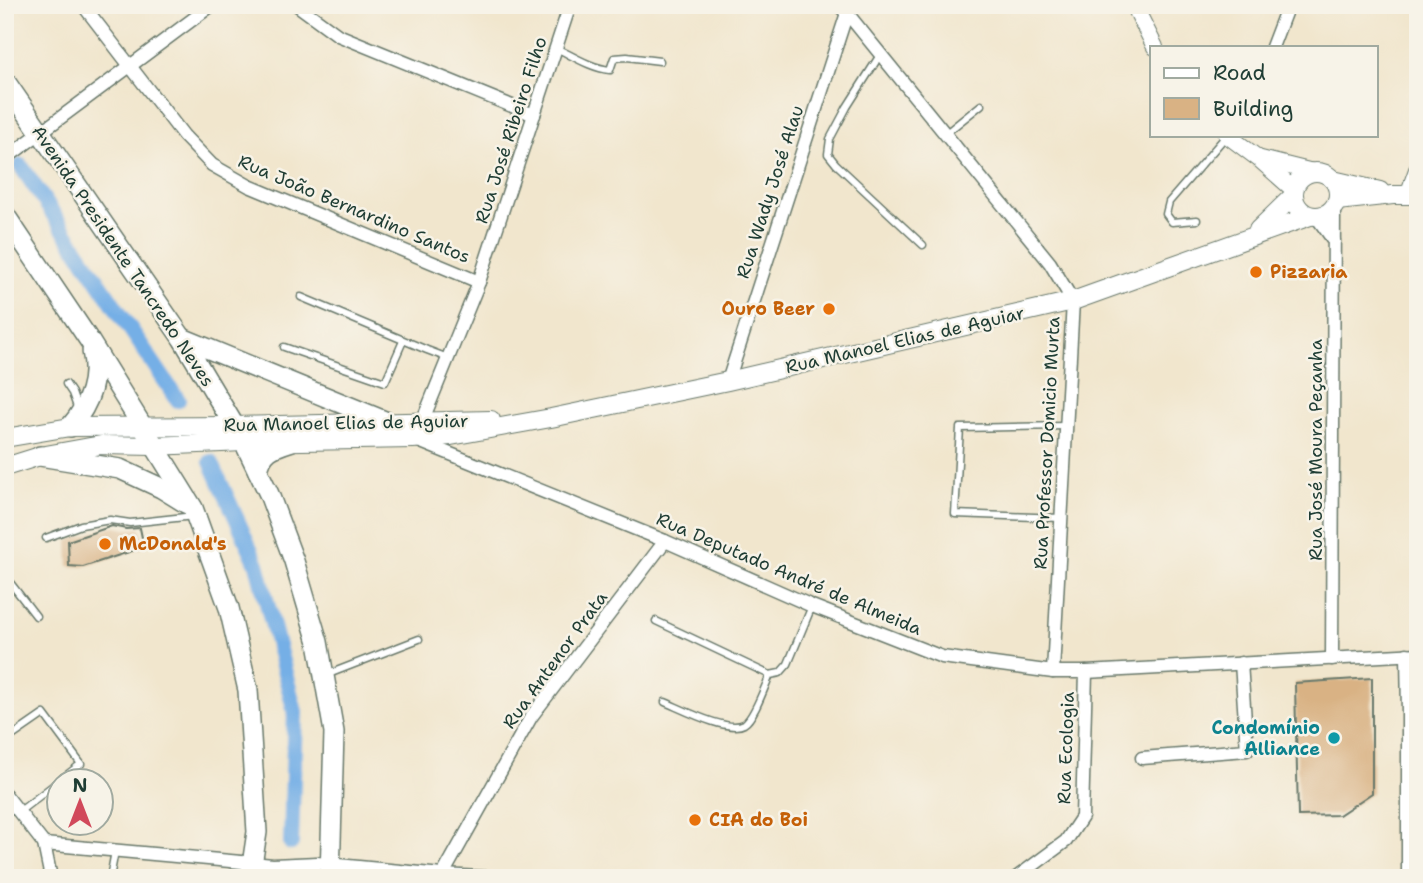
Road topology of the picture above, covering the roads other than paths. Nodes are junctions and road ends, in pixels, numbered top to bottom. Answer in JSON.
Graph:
{"nodes":[{"id":1,"x":83,"y":5,"type":"edge"},
{"id":2,"x":212,"y":5,"type":"edge"},
{"id":3,"x":297,"y":5,"type":"edge"},
{"id":4,"x":570,"y":5,"type":"edge"},
{"id":5,"x":1134,"y":5,"type":"edge"},
{"id":6,"x":1288,"y":5,"type":"edge"},
{"id":7,"x":842,"y":9,"type":"edge"},
{"id":8,"x":1154,"y":46,"type":"edge"},
{"id":9,"x":1272,"y":46,"type":"edge"},
{"id":10,"x":556,"y":48,"type":"junction"},
{"id":11,"x":880,"y":55,"type":"junction"},
{"id":12,"x":660,"y":61,"type":"dead end"},
{"id":13,"x":130,"y":65,"type":"junction"},
{"id":14,"x":5,"y":81,"type":"edge"},
{"id":15,"x":981,"y":105,"type":"dead end"},
{"id":16,"x":534,"y":115,"type":"junction"},
{"id":17,"x":945,"y":134,"type":"junction"},
{"id":18,"x":1232,"y":136,"type":"edge"},
{"id":19,"x":36,"y":137,"type":"junction"},
{"id":20,"x":5,"y":159,"type":"edge"},
{"id":21,"x":1259,"y":159,"type":"junction"},
{"id":22,"x":1418,"y":170,"type":"edge"},
{"id":23,"x":1313,"y":173,"type":"junction"},
{"id":24,"x":1333,"y":180,"type":"junction"},
{"id":25,"x":1294,"y":193,"type":"junction"},
{"id":26,"x":1407,"y":195,"type":"edge"},
{"id":27,"x":1336,"y":204,"type":"junction"},
{"id":28,"x":5,"y":215,"type":"edge"},
{"id":29,"x":1313,"y":216,"type":"junction"},
{"id":30,"x":1197,"y":219,"type":"dead end"},
{"id":31,"x":1253,"y":235,"type":"junction"},
{"id":32,"x":1334,"y":241,"type":"junction"},
{"id":33,"x":923,"y":245,"type":"dead end"},
{"id":34,"x":479,"y":282,"type":"junction"},
{"id":35,"x":301,"y":297,"type":"dead end"},
{"id":36,"x":1073,"y":301,"type":"junction"},
{"id":37,"x":182,"y":338,"type":"junction"},
{"id":38,"x":89,"y":340,"type":"junction"},
{"id":39,"x":403,"y":341,"type":"junction"},
{"id":40,"x":285,"y":347,"type":"dead end"},
{"id":41,"x":448,"y":358,"type":"junction"},
{"id":42,"x":728,"y":381,"type":"junction"},
{"id":43,"x":66,"y":384,"type":"dead end"},
{"id":44,"x":551,"y":418,"type":"junction"},
{"id":45,"x":75,"y":421,"type":"junction"},
{"id":46,"x":387,"y":422,"type":"junction"},
{"id":47,"x":422,"y":422,"type":"junction"},
{"id":48,"x":1066,"y":426,"type":"junction"},
{"id":49,"x":141,"y":427,"type":"junction"},
{"id":50,"x":239,"y":434,"type":"junction"},
{"id":51,"x":5,"y":438,"type":"edge"},
{"id":52,"x":413,"y":439,"type":"junction"},
{"id":53,"x":292,"y":441,"type":"junction"},
{"id":54,"x":155,"y":446,"type":"junction"},
{"id":55,"x":40,"y":456,"type":"junction"},
{"id":56,"x":5,"y":467,"type":"edge"},
{"id":57,"x":258,"y":471,"type":"junction"},
{"id":58,"x":194,"y":512,"type":"junction"},
{"id":59,"x":1061,"y":518,"type":"junction"},
{"id":60,"x":46,"y":538,"type":"dead end"},
{"id":61,"x":666,"y":541,"type":"junction"},
{"id":62,"x":5,"y":576,"type":"edge"},
{"id":63,"x":812,"y":607,"type":"junction"},
{"id":64,"x":36,"y":616,"type":"dead end"},
{"id":65,"x":656,"y":621,"type":"dead end"},
{"id":66,"x":419,"y":639,"type":"dead end"},
{"id":67,"x":1412,"y":654,"type":"edge"},
{"id":68,"x":1332,"y":659,"type":"junction"},
{"id":69,"x":1241,"y":663,"type":"junction"},
{"id":70,"x":1053,"y":672,"type":"junction"},
{"id":71,"x":1086,"y":672,"type":"junction"},
{"id":72,"x":770,"y":674,"type":"junction"},
{"id":73,"x":324,"y":675,"type":"junction"},
{"id":74,"x":666,"y":702,"type":"dead end"},
{"id":75,"x":1413,"y":714,"type":"edge"},
{"id":76,"x":5,"y":741,"type":"edge"},
{"id":77,"x":1142,"y":758,"type":"dead end"},
{"id":78,"x":5,"y":794,"type":"edge"},
{"id":79,"x":19,"y":812,"type":"junction"},
{"id":80,"x":44,"y":844,"type":"junction"},
{"id":81,"x":115,"y":850,"type":"junction"},
{"id":82,"x":251,"y":871,"type":"edge"},
{"id":83,"x":331,"y":871,"type":"edge"},
{"id":84,"x":442,"y":876,"type":"edge"},
{"id":85,"x":47,"y":878,"type":"edge"},
{"id":86,"x":110,"y":878,"type":"edge"},
{"id":87,"x":502,"y":878,"type":"edge"},
{"id":88,"x":1016,"y":878,"type":"edge"},
{"id":89,"x":1408,"y":878,"type":"edge"}],
"edges":[{"from":1,"to":13,"type":"street","name":"Rua João Bernardino Santos"},
{"from":2,"to":13,"type":"street"},
{"from":3,"to":16,"type":"street"},
{"from":4,"to":10,"type":"street","name":"Rua José Ribeiro Filho"},
{"from":5,"to":8,"type":"street"},
{"from":6,"to":9,"type":"street"},
{"from":7,"to":11,"type":"street","name":"Rua Professor Domicio Murta"},
{"from":7,"to":42,"type":"street","name":"Rua Wady José Alau"},
{"from":10,"to":12,"type":"lane"},
{"from":10,"to":16,"type":"street","name":"Rua José Ribeiro Filho"},
{"from":11,"to":17,"type":"street","name":"Rua Professor Domicio Murta"},
{"from":11,"to":33,"type":"lane"},
{"from":13,"to":19,"type":"street"},
{"from":13,"to":34,"type":"street","name":"Rua João Bernardino Santos"},
{"from":14,"to":19,"type":"main road","name":"Avenida Presidente Tancredo Neves"},
{"from":15,"to":17,"type":"lane"},
{"from":16,"to":34,"type":"street","name":"Rua José Ribeiro Filho"},
{"from":17,"to":36,"type":"street","name":"Rua Professor Domicio Murta"},
{"from":18,"to":21,"type":"street"},
{"from":18,"to":30,"type":"lane"},
{"from":19,"to":20,"type":"street"},
{"from":19,"to":37,"type":"main road","name":"Avenida Presidente Tancredo Neves"},
{"from":21,"to":23,"type":"street"},
{"from":21,"to":25,"type":"street"},
{"from":22,"to":26,"type":"main road"},
{"from":23,"to":24,"type":"main road"},
{"from":23,"to":25,"type":"main road"},
{"from":24,"to":26,"type":"main road"},
{"from":24,"to":27,"type":"main road"},
{"from":25,"to":29,"type":"main road"},
{"from":25,"to":31,"type":"main road","name":"Rua Manoel Elias de Aguiar"},
{"from":26,"to":27,"type":"main road"},
{"from":27,"to":29,"type":"main road"},
{"from":27,"to":32,"type":"street","name":"Rua José Moura Peçanha"},
{"from":28,"to":38,"type":"main road"},
{"from":29,"to":31,"type":"main road","name":"Rua Manoel Elias de Aguiar"},
{"from":29,"to":32,"type":"street"},
{"from":31,"to":36,"type":"main road","name":"Rua Manoel Elias de Aguiar"},
{"from":32,"to":68,"type":"street","name":"Rua José Moura Peçanha"},
{"from":34,"to":41,"type":"street","name":"Rua José Ribeiro Filho"},
{"from":35,"to":39,"type":"lane"},
{"from":36,"to":42,"type":"main road","name":"Rua Manoel Elias de Aguiar"},
{"from":36,"to":48,"type":"street","name":"Rua Professor Domicio Murta"},
{"from":37,"to":46,"type":"main road"},
{"from":37,"to":50,"type":"main road","name":"Avenida Presidente Tancredo Neves"},
{"from":38,"to":45,"type":"main road"},
{"from":38,"to":49,"type":"main road"},
{"from":39,"to":40,"type":"lane"},
{"from":39,"to":41,"type":"lane"},
{"from":41,"to":47,"type":"street","name":"Rua José Ribeiro Filho"},
{"from":42,"to":44,"type":"main road","name":"Rua Manoel Elias de Aguiar"},
{"from":43,"to":45,"type":"lane"},
{"from":44,"to":47,"type":"main road","name":"Rua Manoel Elias de Aguiar"},
{"from":44,"to":52,"type":"main road","name":"Rua Manoel Elias de Aguiar"},
{"from":45,"to":49,"type":"main road","name":"Rua Manoel Elias de Aguiar"},
{"from":45,"to":51,"type":"main road","name":"Rua Manoel Elias de Aguiar"},
{"from":46,"to":47,"type":"main road","name":"Rua Manoel Elias de Aguiar"},
{"from":46,"to":50,"type":"main road","name":"Rua Manoel Elias de Aguiar"},
{"from":48,"to":59,"type":"street","name":"Rua Professor Domicio Murta"},
{"from":48,"to":59,"type":"lane"},
{"from":49,"to":50,"type":"main road","name":"Rua Manoel Elias de Aguiar"},
{"from":49,"to":54,"type":"main road"},
{"from":50,"to":53,"type":"main road","name":"Rua Manoel Elias de Aguiar"},
{"from":50,"to":54,"type":"main road","name":"Rua Manoel Elias de Aguiar"},
{"from":50,"to":57,"type":"main road","name":"Avenida Presidente Tancredo Neves"},
{"from":52,"to":53,"type":"main road","name":"Rua Manoel Elias de Aguiar"},
{"from":52,"to":61,"type":"street","name":"Rua Deputado André de Almeida"},
{"from":53,"to":57,"type":"main road"},
{"from":54,"to":55,"type":"main road","name":"Rua Manoel Elias de Aguiar"},
{"from":54,"to":58,"type":"main road"},
{"from":55,"to":56,"type":"main road","name":"Rua Manoel Elias de Aguiar"},
{"from":55,"to":58,"type":"main road"},
{"from":57,"to":73,"type":"main road","name":"Avenida Presidente Tancredo Neves"},
{"from":58,"to":60,"type":"lane"},
{"from":58,"to":82,"type":"main road"},
{"from":59,"to":70,"type":"street","name":"Rua Professor Domicio Murta"},
{"from":61,"to":63,"type":"street","name":"Rua Deputado André de Almeida"},
{"from":61,"to":84,"type":"street","name":"Rua Antenor Prata"},
{"from":62,"to":64,"type":"lane"},
{"from":63,"to":70,"type":"street","name":"Rua Deputado André de Almeida"},
{"from":63,"to":72,"type":"lane"},
{"from":65,"to":72,"type":"lane"},
{"from":66,"to":73,"type":"lane"},
{"from":67,"to":68,"type":"street","name":"Rua Deputado André de Almeida"},
{"from":67,"to":75,"type":"street"},
{"from":68,"to":69,"type":"street","name":"Rua Deputado André de Almeida"},
{"from":69,"to":71,"type":"street","name":"Rua Deputado André de Almeida"},
{"from":69,"to":77,"type":"street"},
{"from":70,"to":71,"type":"street","name":"Rua Deputado André de Almeida"},
{"from":71,"to":88,"type":"street","name":"Rua Ecologia"},
{"from":72,"to":74,"type":"lane"},
{"from":73,"to":83,"type":"main road","name":"Avenida Presidente Tancredo Neves"},
{"from":75,"to":89,"type":"street"},
{"from":76,"to":79,"type":"lane"},
{"from":78,"to":79,"type":"street"},
{"from":79,"to":80,"type":"street"},
{"from":80,"to":81,"type":"street"},
{"from":80,"to":85,"type":"street"},
{"from":81,"to":82,"type":"street"},
{"from":81,"to":86,"type":"lane"},
{"from":82,"to":83,"type":"street"},
{"from":83,"to":84,"type":"street"},
{"from":84,"to":87,"type":"street"}]}
